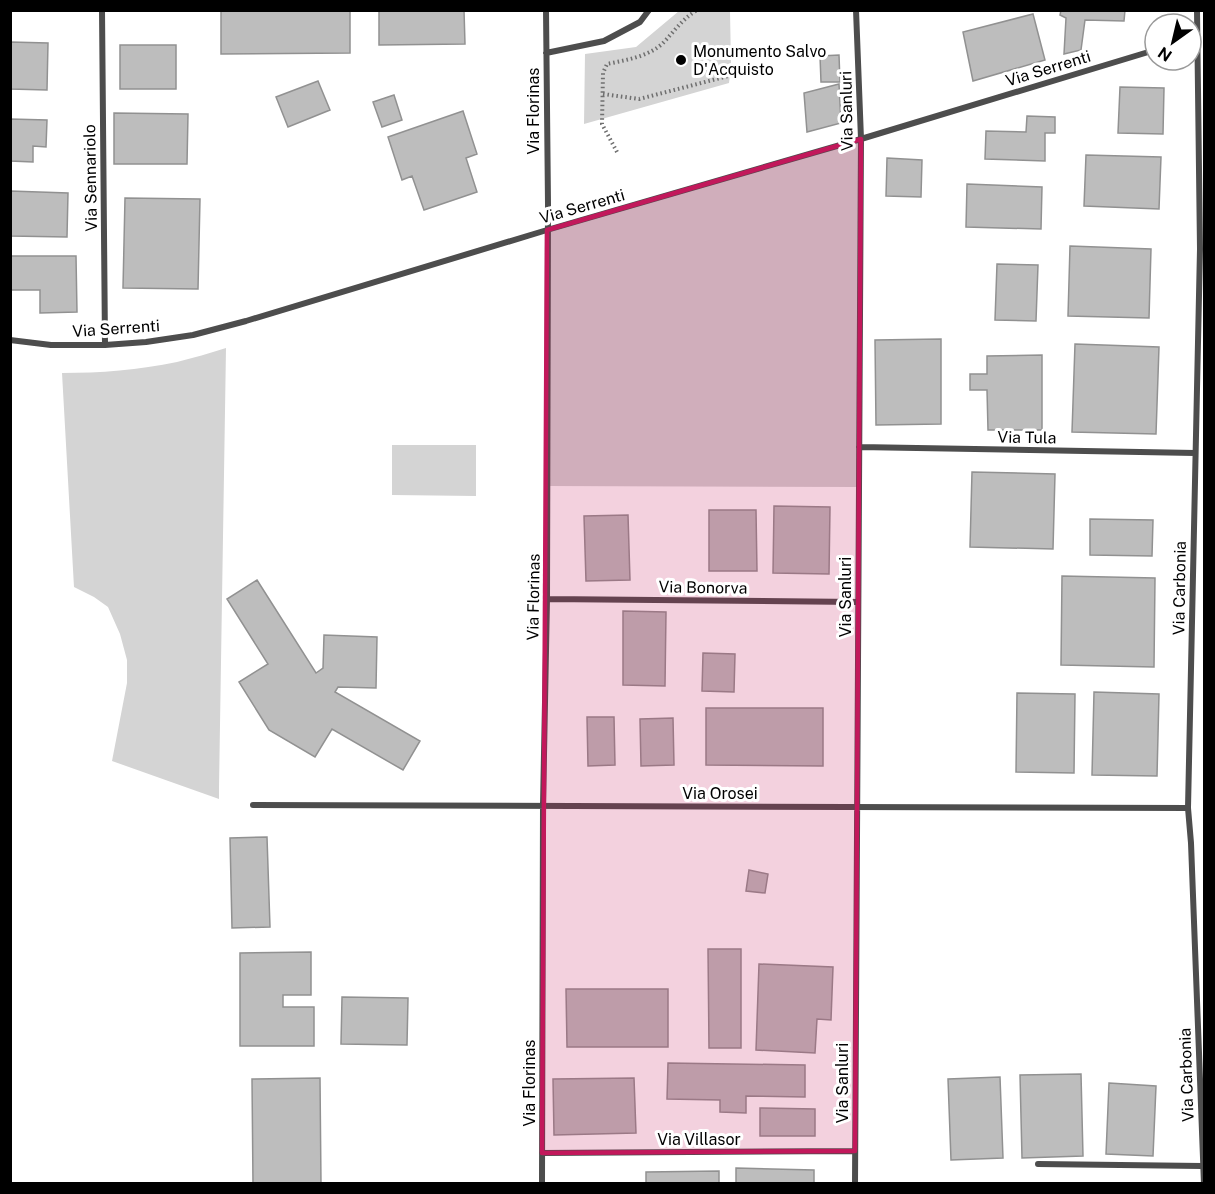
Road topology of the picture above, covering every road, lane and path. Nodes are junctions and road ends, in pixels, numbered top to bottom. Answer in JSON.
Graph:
{"nodes":[{"id":1,"x":102,"y":10,"type":"edge"},
{"id":2,"x":546,"y":10,"type":"edge"},
{"id":3,"x":649,"y":10,"type":"edge"},
{"id":4,"x":697,"y":10,"type":"edge"},
{"id":5,"x":856,"y":10,"type":"edge"},
{"id":6,"x":546,"y":53,"type":"junction"},
{"id":7,"x":1143,"y":54,"type":"edge"},
{"id":8,"x":1195,"y":72,"type":"edge"},
{"id":9,"x":736,"y":74,"type":"dead end"},
{"id":10,"x":603,"y":94,"type":"junction"},
{"id":11,"x":861,"y":139,"type":"junction"},
{"id":12,"x":617,"y":152,"type":"dead end"},
{"id":13,"x":547,"y":230,"type":"junction"},
{"id":14,"x":10,"y":340,"type":"edge"},
{"id":15,"x":105,"y":345,"type":"junction"},
{"id":16,"x":859,"y":447,"type":"junction"},
{"id":17,"x":1195,"y":453,"type":"junction"},
{"id":18,"x":547,"y":599,"type":"junction"},
{"id":19,"x":858,"y":602,"type":"junction"},
{"id":20,"x":253,"y":806,"type":"dead end"},
{"id":21,"x":543,"y":806,"type":"junction"},
{"id":22,"x":857,"y":807,"type":"junction"},
{"id":23,"x":1188,"y":808,"type":"junction"},
{"id":24,"x":855,"y":1151,"type":"junction"},
{"id":25,"x":542,"y":1153,"type":"junction"},
{"id":26,"x":1038,"y":1164,"type":"dead end"},
{"id":27,"x":1202,"y":1166,"type":"junction"},
{"id":28,"x":542,"y":1184,"type":"edge"},
{"id":29,"x":855,"y":1184,"type":"edge"},
{"id":30,"x":1204,"y":1184,"type":"edge"}],
"edges":[{"from":1,"to":15,"type":"street","name":"Via Sennariolo"},
{"from":2,"to":6,"type":"street","name":"Via Florinas"},
{"from":3,"to":6,"type":"street"},
{"from":4,"to":10,"type":"path"},
{"from":5,"to":11,"type":"street","name":"Via Sanluri"},
{"from":6,"to":13,"type":"street","name":"Via Florinas"},
{"from":7,"to":11,"type":"street","name":"Via Serrenti"},
{"from":8,"to":17,"type":"street","name":"Via Carbonia"},
{"from":9,"to":10,"type":"path"},
{"from":10,"to":12,"type":"path"},
{"from":11,"to":13,"type":"street","name":"Via Serrenti"},
{"from":11,"to":16,"type":"street","name":"Via Sanluri"},
{"from":13,"to":15,"type":"street","name":"Via Serrenti"},
{"from":13,"to":18,"type":"street","name":"Via Florinas"},
{"from":14,"to":15,"type":"street","name":"Via Serrenti"},
{"from":16,"to":17,"type":"street","name":"Via Tula"},
{"from":16,"to":19,"type":"street","name":"Via Sanluri"},
{"from":17,"to":23,"type":"street","name":"Via Carbonia"},
{"from":18,"to":19,"type":"street","name":"Via Bonorva"},
{"from":18,"to":21,"type":"street","name":"Via Florinas"},
{"from":19,"to":22,"type":"street","name":"Via Sanluri"},
{"from":20,"to":21,"type":"street","name":"Via Orosei"},
{"from":21,"to":22,"type":"street","name":"Via Orosei"},
{"from":21,"to":25,"type":"street","name":"Via Florinas"},
{"from":22,"to":23,"type":"street","name":"Via Orosei"},
{"from":22,"to":24,"type":"street","name":"Via Sanluri"},
{"from":23,"to":27,"type":"street","name":"Via Carbonia"},
{"from":24,"to":25,"type":"street","name":"Via Villasor"},
{"from":24,"to":29,"type":"street","name":"Via Sanluri"},
{"from":25,"to":28,"type":"street","name":"Via Florinas"},
{"from":26,"to":27,"type":"street"},
{"from":27,"to":30,"type":"street","name":"Via Carbonia"}]}
